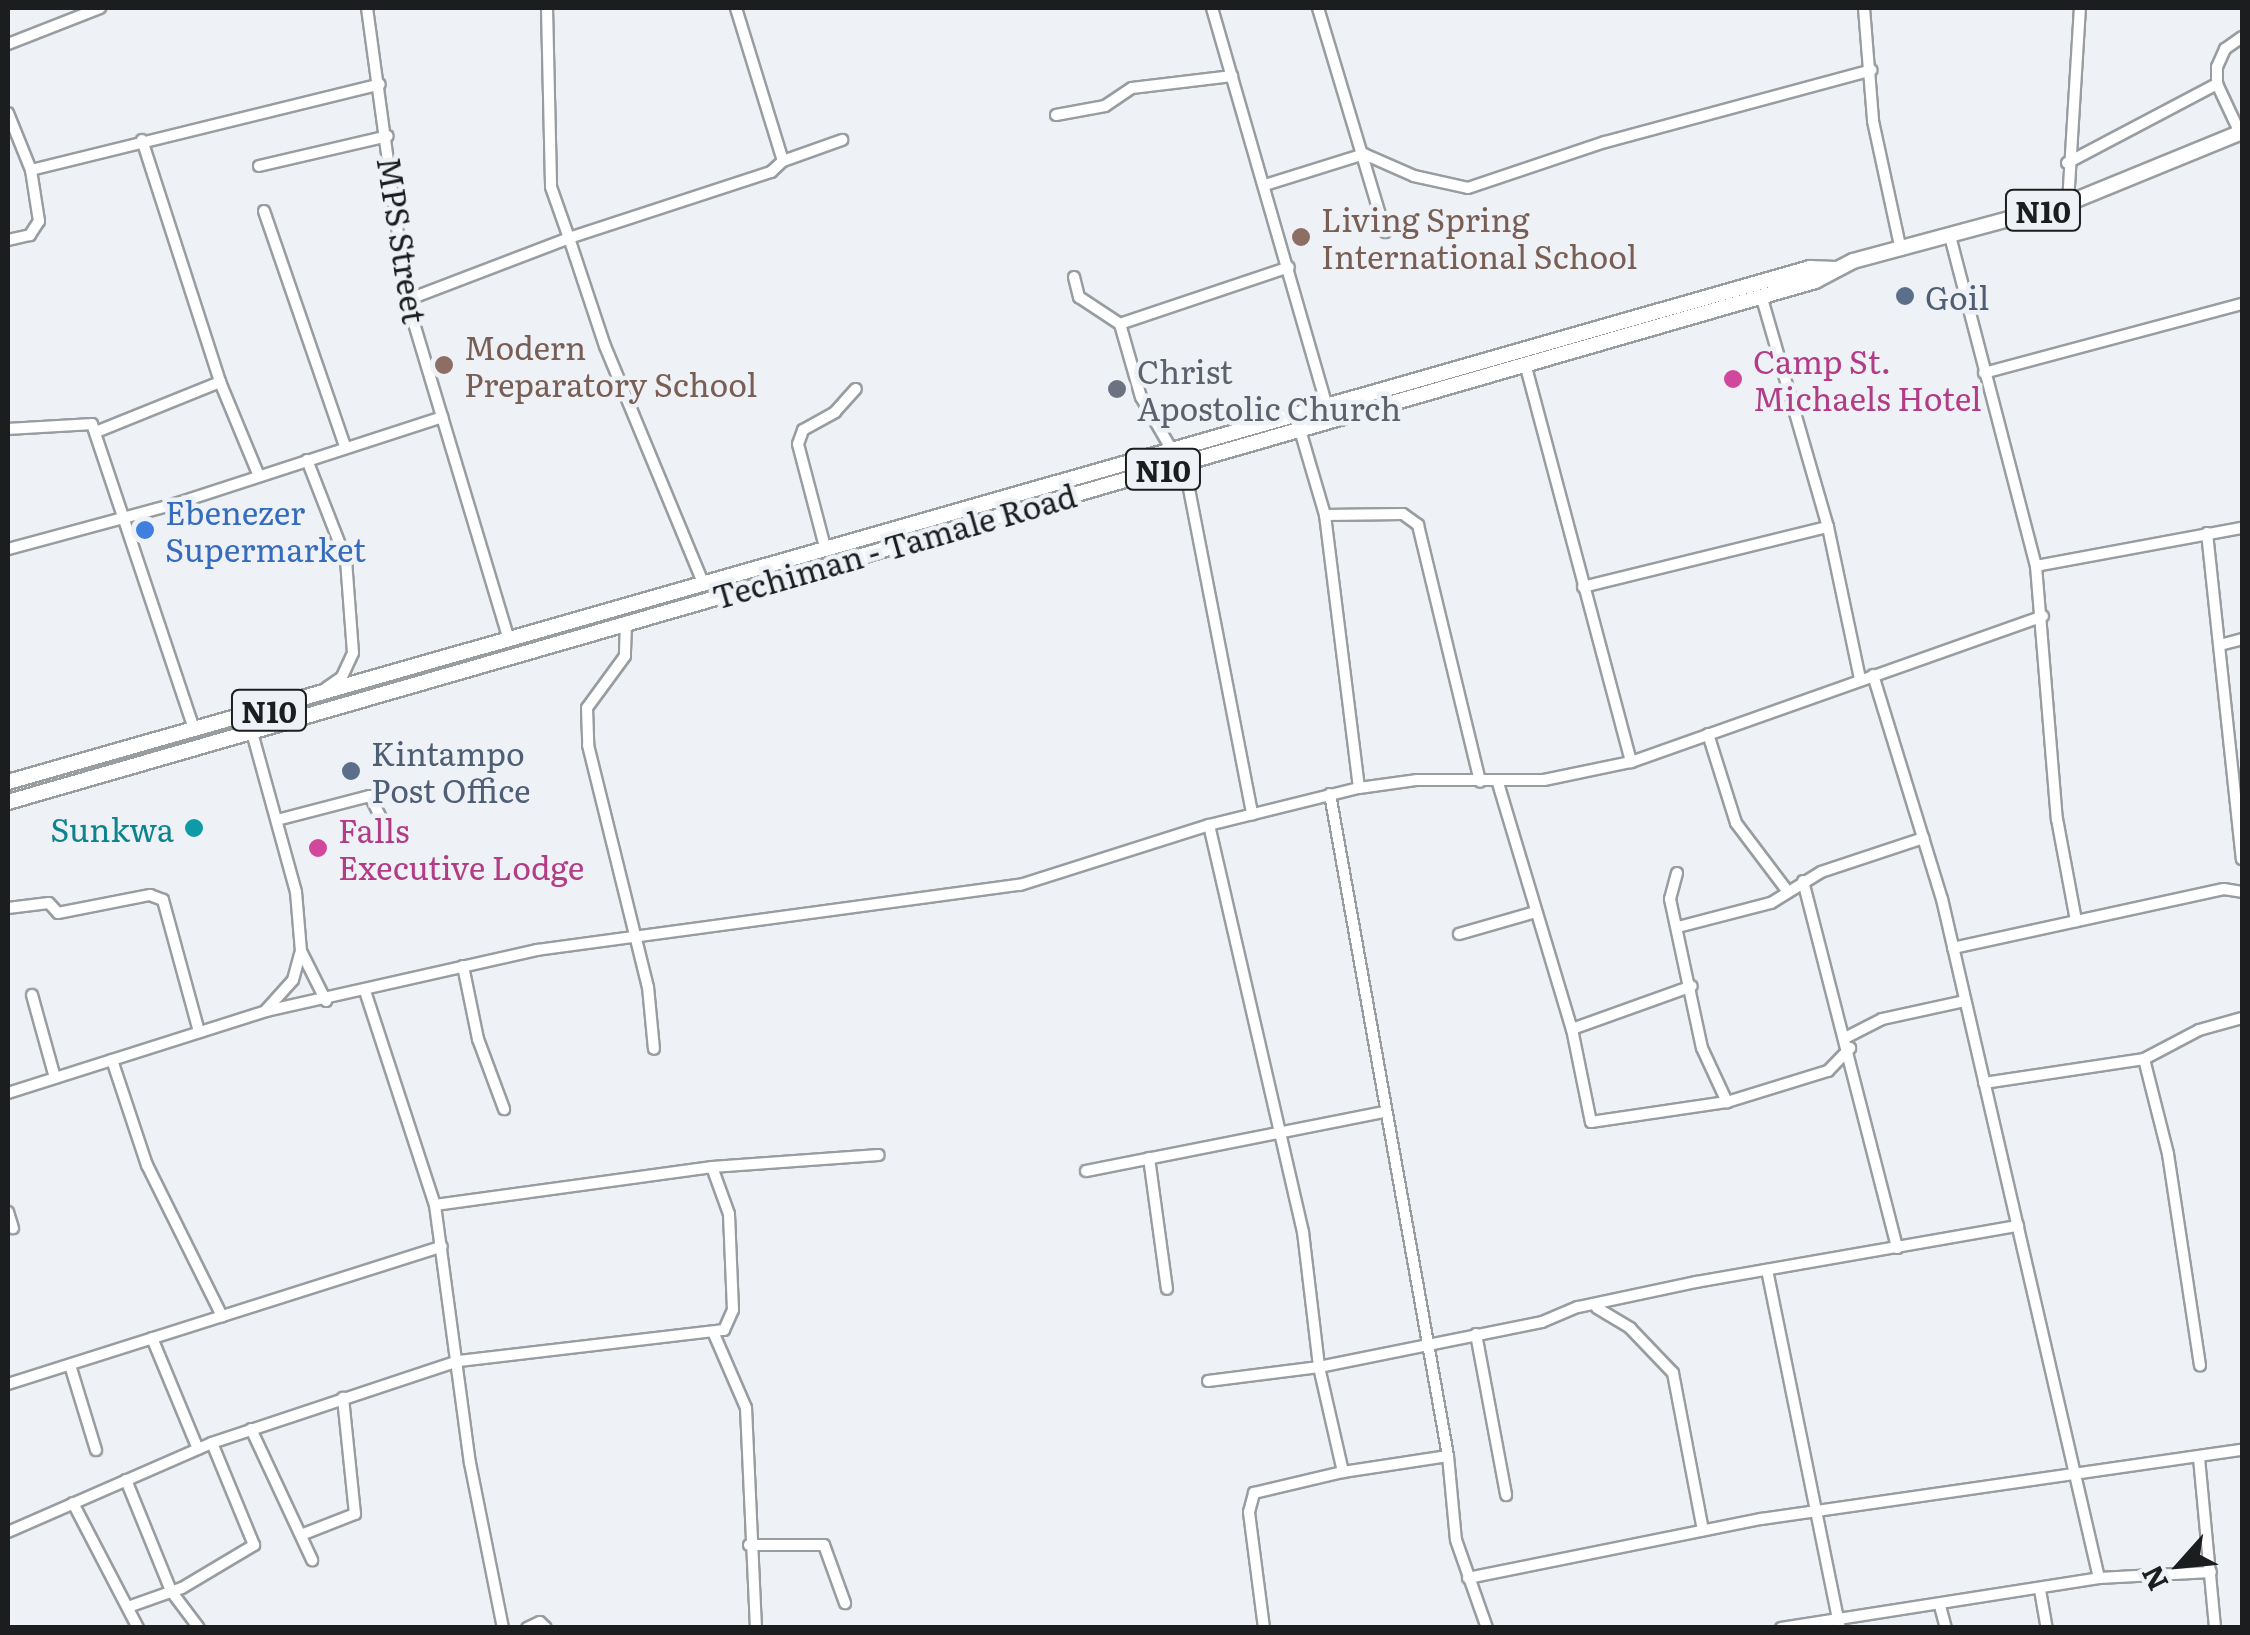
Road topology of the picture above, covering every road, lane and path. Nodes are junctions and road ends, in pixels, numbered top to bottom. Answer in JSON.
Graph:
{"nodes":[{"id":1,"x":100,"y":8,"type":"edge"},
{"id":2,"x":366,"y":8,"type":"edge"},
{"id":3,"x":547,"y":8,"type":"edge"},
{"id":4,"x":736,"y":8,"type":"edge"},
{"id":5,"x":1212,"y":8,"type":"edge"},
{"id":6,"x":1318,"y":8,"type":"edge"},
{"id":7,"x":1864,"y":8,"type":"edge"},
{"id":8,"x":2080,"y":8,"type":"edge"},
{"id":9,"x":2242,"y":38,"type":"edge"},
{"id":10,"x":8,"y":44,"type":"edge"},
{"id":11,"x":1871,"y":70,"type":"junction"},
{"id":12,"x":1232,"y":76,"type":"junction"},
{"id":13,"x":380,"y":84,"type":"junction"},
{"id":14,"x":2217,"y":84,"type":"junction"},
{"id":15,"x":8,"y":113,"type":"edge"},
{"id":16,"x":1056,"y":115,"type":"dead end"},
{"id":17,"x":2241,"y":132,"type":"edge"},
{"id":18,"x":388,"y":136,"type":"junction"},
{"id":19,"x":142,"y":140,"type":"junction"},
{"id":20,"x":842,"y":140,"type":"dead end"},
{"id":21,"x":1364,"y":154,"type":"junction"},
{"id":22,"x":783,"y":160,"type":"junction"},
{"id":23,"x":2066,"y":163,"type":"junction"},
{"id":24,"x":259,"y":166,"type":"dead end"},
{"id":25,"x":31,"y":170,"type":"junction"},
{"id":26,"x":1265,"y":185,"type":"junction"},
{"id":27,"x":2068,"y":202,"type":"junction"},
{"id":28,"x":264,"y":210,"type":"dead end"},
{"id":29,"x":1385,"y":232,"type":"dead end"},
{"id":30,"x":1950,"y":236,"type":"junction"},
{"id":31,"x":569,"y":238,"type":"junction"},
{"id":32,"x":8,"y":240,"type":"edge"},
{"id":33,"x":1901,"y":250,"type":"junction"},
{"id":34,"x":1289,"y":267,"type":"junction"},
{"id":35,"x":1836,"y":269,"type":"junction"},
{"id":36,"x":1074,"y":277,"type":"dead end"},
{"id":37,"x":1760,"y":295,"type":"junction"},
{"id":38,"x":407,"y":300,"type":"junction"},
{"id":39,"x":2242,"y":304,"type":"edge"},
{"id":40,"x":1120,"y":324,"type":"junction"},
{"id":41,"x":1526,"y":367,"type":"junction"},
{"id":42,"x":1984,"y":374,"type":"junction"},
{"id":43,"x":220,"y":382,"type":"junction"},
{"id":44,"x":856,"y":389,"type":"dead end"},
{"id":45,"x":1327,"y":406,"type":"junction"},
{"id":46,"x":442,"y":417,"type":"junction"},
{"id":47,"x":8,"y":429,"type":"edge"},
{"id":48,"x":1300,"y":430,"type":"junction"},
{"id":49,"x":96,"y":432,"type":"junction"},
{"id":50,"x":344,"y":446,"type":"junction"},
{"id":51,"x":1172,"y":450,"type":"junction"},
{"id":52,"x":307,"y":460,"type":"junction"},
{"id":53,"x":1184,"y":463,"type":"junction"},
{"id":54,"x":259,"y":476,"type":"junction"},
{"id":55,"x":1325,"y":516,"type":"junction"},
{"id":56,"x":125,"y":518,"type":"junction"},
{"id":57,"x":1828,"y":527,"type":"junction"},
{"id":58,"x":2242,"y":528,"type":"edge"},
{"id":59,"x":2208,"y":533,"type":"junction"},
{"id":60,"x":826,"y":547,"type":"junction"},
{"id":61,"x":8,"y":549,"type":"edge"},
{"id":62,"x":2036,"y":566,"type":"junction"},
{"id":63,"x":703,"y":583,"type":"junction"},
{"id":64,"x":1584,"y":587,"type":"junction"},
{"id":65,"x":2043,"y":616,"type":"junction"},
{"id":66,"x":626,"y":624,"type":"junction"},
{"id":67,"x":2242,"y":640,"type":"edge"},
{"id":68,"x":509,"y":641,"type":"junction"},
{"id":69,"x":2220,"y":645,"type":"junction"},
{"id":70,"x":1873,"y":675,"type":"junction"},
{"id":71,"x":1860,"y":679,"type":"junction"},
{"id":72,"x":312,"y":696,"type":"junction"},
{"id":73,"x":248,"y":716,"type":"junction"},
{"id":74,"x":194,"y":729,"type":"junction"},
{"id":75,"x":1708,"y":734,"type":"junction"},
{"id":76,"x":253,"y":736,"type":"junction"},
{"id":77,"x":1631,"y":762,"type":"junction"},
{"id":78,"x":8,"y":782,"type":"edge"},
{"id":79,"x":1480,"y":782,"type":"junction"},
{"id":80,"x":1498,"y":784,"type":"junction"},
{"id":81,"x":2238,"y":784,"type":"edge"},
{"id":82,"x":1359,"y":788,"type":"junction"},
{"id":83,"x":1330,"y":794,"type":"junction"},
{"id":84,"x":8,"y":802,"type":"edge"},
{"id":85,"x":1252,"y":814,"type":"junction"},
{"id":86,"x":277,"y":820,"type":"junction"},
{"id":87,"x":1209,"y":825,"type":"junction"},
{"id":88,"x":402,"y":838,"type":"dead end"},
{"id":89,"x":1924,"y":838,"type":"junction"},
{"id":90,"x":2242,"y":859,"type":"edge"},
{"id":91,"x":1677,"y":872,"type":"dead end"},
{"id":92,"x":1802,"y":881,"type":"junction"},
{"id":93,"x":1786,"y":889,"type":"junction"},
{"id":94,"x":2242,"y":892,"type":"edge"},
{"id":95,"x":8,"y":908,"type":"edge"},
{"id":96,"x":1532,"y":913,"type":"junction"},
{"id":97,"x":2076,"y":920,"type":"junction"},
{"id":98,"x":1678,"y":927,"type":"junction"},
{"id":99,"x":1459,"y":934,"type":"dead end"},
{"id":100,"x":631,"y":935,"type":"junction"},
{"id":101,"x":1953,"y":948,"type":"junction"},
{"id":102,"x":301,"y":951,"type":"junction"},
{"id":103,"x":463,"y":966,"type":"junction"},
{"id":104,"x":1692,"y":986,"type":"junction"},
{"id":105,"x":364,"y":991,"type":"junction"},
{"id":106,"x":32,"y":995,"type":"dead end"},
{"id":107,"x":1965,"y":1000,"type":"junction"},
{"id":108,"x":326,"y":1001,"type":"junction"},
{"id":109,"x":266,"y":1011,"type":"junction"},
{"id":110,"x":2242,"y":1018,"type":"edge"},
{"id":111,"x":1572,"y":1029,"type":"junction"},
{"id":112,"x":199,"y":1032,"type":"junction"},
{"id":113,"x":1848,"y":1043,"type":"junction"},
{"id":114,"x":654,"y":1049,"type":"dead end"},
{"id":115,"x":112,"y":1060,"type":"junction"},
{"id":116,"x":2144,"y":1060,"type":"junction"},
{"id":117,"x":55,"y":1078,"type":"junction"},
{"id":118,"x":1984,"y":1083,"type":"junction"},
{"id":119,"x":8,"y":1093,"type":"edge"},
{"id":120,"x":1727,"y":1102,"type":"junction"},
{"id":121,"x":504,"y":1109,"type":"dead end"},
{"id":122,"x":1383,"y":1112,"type":"junction"},
{"id":123,"x":1280,"y":1130,"type":"junction"},
{"id":124,"x":879,"y":1155,"type":"dead end"},
{"id":125,"x":1149,"y":1158,"type":"junction"},
{"id":126,"x":712,"y":1167,"type":"junction"},
{"id":127,"x":1086,"y":1171,"type":"dead end"},
{"id":128,"x":435,"y":1205,"type":"junction"},
{"id":129,"x":8,"y":1212,"type":"edge"},
{"id":130,"x":2018,"y":1226,"type":"junction"},
{"id":131,"x":13,"y":1228,"type":"dead end"},
{"id":132,"x":442,"y":1246,"type":"junction"},
{"id":133,"x":1898,"y":1248,"type":"junction"},
{"id":134,"x":1766,"y":1270,"type":"junction"},
{"id":135,"x":1168,"y":1289,"type":"dead end"},
{"id":136,"x":1596,"y":1307,"type":"junction"},
{"id":137,"x":222,"y":1316,"type":"junction"},
{"id":138,"x":714,"y":1334,"type":"junction"},
{"id":139,"x":1476,"y":1334,"type":"junction"},
{"id":140,"x":152,"y":1338,"type":"junction"},
{"id":141,"x":1428,"y":1345,"type":"junction"},
{"id":142,"x":458,"y":1361,"type":"junction"},
{"id":143,"x":70,"y":1365,"type":"junction"},
{"id":144,"x":2200,"y":1366,"type":"dead end"},
{"id":145,"x":1320,"y":1367,"type":"junction"},
{"id":146,"x":1208,"y":1381,"type":"dead end"},
{"id":147,"x":8,"y":1384,"type":"edge"},
{"id":148,"x":343,"y":1398,"type":"junction"},
{"id":149,"x":251,"y":1429,"type":"junction"},
{"id":150,"x":212,"y":1443,"type":"junction"},
{"id":151,"x":198,"y":1449,"type":"junction"},
{"id":152,"x":96,"y":1450,"type":"dead end"},
{"id":153,"x":2242,"y":1450,"type":"edge"},
{"id":154,"x":1448,"y":1456,"type":"junction"},
{"id":155,"x":2199,"y":1458,"type":"junction"},
{"id":156,"x":1343,"y":1472,"type":"junction"},
{"id":157,"x":2075,"y":1474,"type":"junction"},
{"id":158,"x":126,"y":1480,"type":"junction"},
{"id":159,"x":1506,"y":1494,"type":"dead end"},
{"id":160,"x":74,"y":1503,"type":"junction"},
{"id":161,"x":1816,"y":1513,"type":"junction"},
{"id":162,"x":1703,"y":1530,"type":"junction"},
{"id":163,"x":8,"y":1532,"type":"edge"},
{"id":164,"x":300,"y":1535,"type":"junction"},
{"id":165,"x":749,"y":1544,"type":"junction"},
{"id":166,"x":312,"y":1560,"type":"dead end"},
{"id":167,"x":2211,"y":1572,"type":"junction"},
{"id":168,"x":1468,"y":1578,"type":"junction"},
{"id":169,"x":2099,"y":1578,"type":"junction"},
{"id":170,"x":2040,"y":1590,"type":"junction"},
{"id":171,"x":171,"y":1591,"type":"junction"},
{"id":172,"x":845,"y":1603,"type":"dead end"},
{"id":173,"x":1940,"y":1606,"type":"junction"},
{"id":174,"x":128,"y":1607,"type":"junction"},
{"id":175,"x":1840,"y":1624,"type":"edge"},
{"id":176,"x":138,"y":1628,"type":"edge"},
{"id":177,"x":199,"y":1628,"type":"edge"},
{"id":178,"x":503,"y":1628,"type":"edge"},
{"id":179,"x":528,"y":1628,"type":"edge"},
{"id":180,"x":546,"y":1628,"type":"edge"},
{"id":181,"x":756,"y":1628,"type":"edge"},
{"id":182,"x":1264,"y":1628,"type":"edge"},
{"id":183,"x":1486,"y":1628,"type":"edge"},
{"id":184,"x":1781,"y":1628,"type":"edge"},
{"id":185,"x":1946,"y":1628,"type":"edge"},
{"id":186,"x":2047,"y":1628,"type":"edge"},
{"id":187,"x":2215,"y":1628,"type":"edge"}],
"edges":[{"from":1,"to":10,"type":"street"},
{"from":2,"to":13,"type":"street","name":"MPS Street"},
{"from":3,"to":31,"type":"street"},
{"from":4,"to":22,"type":"street"},
{"from":5,"to":12,"type":"street"},
{"from":6,"to":21,"type":"street"},
{"from":7,"to":11,"type":"street"},
{"from":8,"to":23,"type":"street"},
{"from":9,"to":14,"type":"street"},
{"from":11,"to":21,"type":"street"},
{"from":11,"to":33,"type":"street"},
{"from":12,"to":16,"type":"street"},
{"from":12,"to":26,"type":"street"},
{"from":13,"to":18,"type":"street","name":"MPS Street"},
{"from":13,"to":19,"type":"street"},
{"from":14,"to":17,"type":"street"},
{"from":14,"to":23,"type":"street"},
{"from":15,"to":25,"type":"street"},
{"from":17,"to":27,"type":"highway","name":"Techiman - Tamale Road","number":"N10"},
{"from":18,"to":24,"type":"street"},
{"from":18,"to":38,"type":"street","name":"MPS Street"},
{"from":19,"to":25,"type":"street"},
{"from":19,"to":43,"type":"street"},
{"from":20,"to":22,"type":"street"},
{"from":21,"to":26,"type":"street"},
{"from":21,"to":29,"type":"street"},
{"from":22,"to":31,"type":"street"},
{"from":23,"to":27,"type":"street"},
{"from":25,"to":32,"type":"street"},
{"from":26,"to":34,"type":"street"},
{"from":27,"to":30,"type":"highway","name":"Techiman - Tamale Road","number":"N10"},
{"from":28,"to":50,"type":"street"},
{"from":30,"to":33,"type":"highway","name":"Techiman - Tamale Road","number":"N10"},
{"from":30,"to":42,"type":"street"},
{"from":31,"to":38,"type":"street"},
{"from":31,"to":63,"type":"street"},
{"from":33,"to":35,"type":"highway","name":"Techiman - Tamale Road","number":"N10"},
{"from":34,"to":40,"type":"street"},
{"from":34,"to":45,"type":"street"},
{"from":35,"to":37,"type":"highway","name":"Techiman - Tamale Road","number":"N10"},
{"from":35,"to":45,"type":"highway","name":"Techiman - Tamale Road","number":"N10"},
{"from":36,"to":40,"type":"street"},
{"from":37,"to":41,"type":"highway","name":"Techiman - Tamale Road","number":"N10"},
{"from":37,"to":57,"type":"street"},
{"from":38,"to":46,"type":"street","name":"MPS Street"},
{"from":39,"to":42,"type":"street"},
{"from":40,"to":51,"type":"street"},
{"from":41,"to":48,"type":"highway","name":"Techiman - Tamale Road","number":"N10"},
{"from":41,"to":64,"type":"street"},
{"from":42,"to":62,"type":"street"},
{"from":43,"to":49,"type":"street"},
{"from":43,"to":54,"type":"street"},
{"from":44,"to":60,"type":"street"},
{"from":45,"to":51,"type":"highway","name":"Techiman - Tamale Road","number":"N10"},
{"from":46,"to":50,"type":"street"},
{"from":46,"to":68,"type":"street","name":"MPS Street"},
{"from":47,"to":49,"type":"street"},
{"from":48,"to":53,"type":"highway","name":"Techiman - Tamale Road","number":"N10"},
{"from":48,"to":55,"type":"street"},
{"from":49,"to":56,"type":"street"},
{"from":50,"to":52,"type":"street"},
{"from":51,"to":60,"type":"highway","name":"Techiman - Tamale Road","number":"N10"},
{"from":52,"to":54,"type":"street"},
{"from":52,"to":72,"type":"street"},
{"from":53,"to":66,"type":"highway","name":"Techiman - Tamale Road","number":"N10"},
{"from":53,"to":85,"type":"street"},
{"from":54,"to":56,"type":"street"},
{"from":55,"to":79,"type":"street"},
{"from":55,"to":82,"type":"street"},
{"from":56,"to":61,"type":"street"},
{"from":56,"to":74,"type":"street"},
{"from":57,"to":64,"type":"street"},
{"from":57,"to":71,"type":"street"},
{"from":58,"to":59,"type":"street"},
{"from":59,"to":62,"type":"street"},
{"from":59,"to":69,"type":"street"},
{"from":60,"to":63,"type":"highway","name":"Techiman - Tamale Road","number":"N10"},
{"from":62,"to":65,"type":"street"},
{"from":63,"to":68,"type":"highway","name":"Techiman - Tamale Road","number":"N10"},
{"from":64,"to":77,"type":"street"},
{"from":65,"to":70,"type":"street"},
{"from":65,"to":97,"type":"street"},
{"from":66,"to":76,"type":"highway","name":"Techiman - Tamale Road","number":"N10"},
{"from":66,"to":100,"type":"street"},
{"from":67,"to":69,"type":"street"},
{"from":68,"to":72,"type":"highway","name":"Techiman - Tamale Road","number":"N10"},
{"from":69,"to":81,"type":"street"},
{"from":70,"to":71,"type":"street"},
{"from":70,"to":89,"type":"street"},
{"from":71,"to":75,"type":"street"},
{"from":72,"to":73,"type":"highway","name":"Techiman - Tamale Road","number":"N10"},
{"from":73,"to":74,"type":"highway","name":"Techiman - Tamale Road","number":"N10"},
{"from":73,"to":76,"type":"highway"},
{"from":74,"to":78,"type":"highway","name":"Techiman - Tamale Road","number":"N10"},
{"from":75,"to":77,"type":"street"},
{"from":75,"to":93,"type":"street"},
{"from":76,"to":84,"type":"highway","name":"Techiman - Tamale Road","number":"N10"},
{"from":76,"to":86,"type":"street"},
{"from":77,"to":80,"type":"street"},
{"from":79,"to":80,"type":"street"},
{"from":79,"to":82,"type":"street"},
{"from":80,"to":96,"type":"street"},
{"from":81,"to":90,"type":"street"},
{"from":82,"to":83,"type":"street"},
{"from":83,"to":85,"type":"street"},
{"from":83,"to":122,"type":"street"},
{"from":85,"to":87,"type":"street"},
{"from":86,"to":88,"type":"street"},
{"from":86,"to":102,"type":"street"},
{"from":87,"to":100,"type":"street"},
{"from":87,"to":123,"type":"street"},
{"from":89,"to":92,"type":"street"},
{"from":89,"to":101,"type":"street"},
{"from":91,"to":98,"type":"street"},
{"from":92,"to":93,"type":"street"},
{"from":92,"to":113,"type":"street"},
{"from":93,"to":98,"type":"street"},
{"from":94,"to":97,"type":"street"},
{"from":95,"to":112,"type":"street"},
{"from":96,"to":99,"type":"street"},
{"from":96,"to":111,"type":"street"},
{"from":97,"to":101,"type":"street"},
{"from":98,"to":104,"type":"street"},
{"from":100,"to":103,"type":"street"},
{"from":100,"to":114,"type":"street"},
{"from":101,"to":107,"type":"street"},
{"from":102,"to":108,"type":"street"},
{"from":102,"to":109,"type":"street"},
{"from":103,"to":105,"type":"street"},
{"from":103,"to":121,"type":"street"},
{"from":104,"to":111,"type":"street"},
{"from":104,"to":120,"type":"street"},
{"from":105,"to":108,"type":"street"},
{"from":105,"to":128,"type":"street"},
{"from":106,"to":117,"type":"street"},
{"from":107,"to":113,"type":"street"},
{"from":107,"to":118,"type":"street"},
{"from":108,"to":109,"type":"street"},
{"from":109,"to":112,"type":"street"},
{"from":110,"to":116,"type":"street"},
{"from":111,"to":120,"type":"street"},
{"from":112,"to":115,"type":"street"},
{"from":113,"to":120,"type":"street"},
{"from":113,"to":133,"type":"street"},
{"from":115,"to":117,"type":"street"},
{"from":115,"to":137,"type":"street"},
{"from":116,"to":118,"type":"street"},
{"from":116,"to":144,"type":"street"},
{"from":117,"to":119,"type":"street"},
{"from":118,"to":130,"type":"street"},
{"from":122,"to":123,"type":"street"},
{"from":122,"to":141,"type":"street"},
{"from":123,"to":125,"type":"street"},
{"from":123,"to":145,"type":"street"},
{"from":124,"to":126,"type":"street"},
{"from":125,"to":127,"type":"street"},
{"from":125,"to":135,"type":"street"},
{"from":126,"to":128,"type":"street"},
{"from":126,"to":138,"type":"street"},
{"from":128,"to":132,"type":"street"},
{"from":129,"to":131,"type":"street"},
{"from":130,"to":133,"type":"street"},
{"from":130,"to":157,"type":"street"},
{"from":132,"to":137,"type":"street"},
{"from":132,"to":142,"type":"street"},
{"from":133,"to":134,"type":"street"},
{"from":134,"to":136,"type":"street"},
{"from":134,"to":161,"type":"street"},
{"from":136,"to":139,"type":"street"},
{"from":136,"to":162,"type":"street"},
{"from":137,"to":140,"type":"street"},
{"from":138,"to":142,"type":"street"},
{"from":138,"to":165,"type":"street"},
{"from":139,"to":141,"type":"street"},
{"from":139,"to":159,"type":"street"},
{"from":140,"to":143,"type":"street"},
{"from":140,"to":151,"type":"street"},
{"from":141,"to":145,"type":"street"},
{"from":141,"to":154,"type":"street"},
{"from":142,"to":148,"type":"street"},
{"from":142,"to":178,"type":"street"},
{"from":143,"to":147,"type":"street"},
{"from":143,"to":152,"type":"street"},
{"from":145,"to":146,"type":"street"},
{"from":145,"to":156,"type":"street"},
{"from":148,"to":149,"type":"street"},
{"from":148,"to":164,"type":"street"},
{"from":149,"to":150,"type":"street"},
{"from":149,"to":164,"type":"street"},
{"from":150,"to":151,"type":"street"},
{"from":150,"to":171,"type":"street"},
{"from":151,"to":158,"type":"street"},
{"from":153,"to":155,"type":"street"},
{"from":154,"to":156,"type":"street"},
{"from":154,"to":168,"type":"street"},
{"from":155,"to":157,"type":"street"},
{"from":155,"to":167,"type":"street"},
{"from":156,"to":182,"type":"street"},
{"from":157,"to":161,"type":"street"},
{"from":157,"to":169,"type":"street"},
{"from":158,"to":160,"type":"street"},
{"from":158,"to":171,"type":"street"},
{"from":160,"to":163,"type":"street"},
{"from":160,"to":174,"type":"street"},
{"from":161,"to":162,"type":"street"},
{"from":161,"to":175,"type":"street"},
{"from":162,"to":168,"type":"street"},
{"from":164,"to":166,"type":"street"},
{"from":165,"to":172,"type":"street"},
{"from":165,"to":181,"type":"street"},
{"from":167,"to":169,"type":"street"},
{"from":167,"to":187,"type":"street"},
{"from":168,"to":183,"type":"street"},
{"from":169,"to":170,"type":"street"},
{"from":170,"to":173,"type":"street"},
{"from":170,"to":186,"type":"street"},
{"from":171,"to":174,"type":"street"},
{"from":171,"to":177,"type":"street"},
{"from":173,"to":175,"type":"street"},
{"from":173,"to":185,"type":"street"},
{"from":174,"to":176,"type":"street"},
{"from":175,"to":184,"type":"street"},
{"from":179,"to":180,"type":"street"}]}
